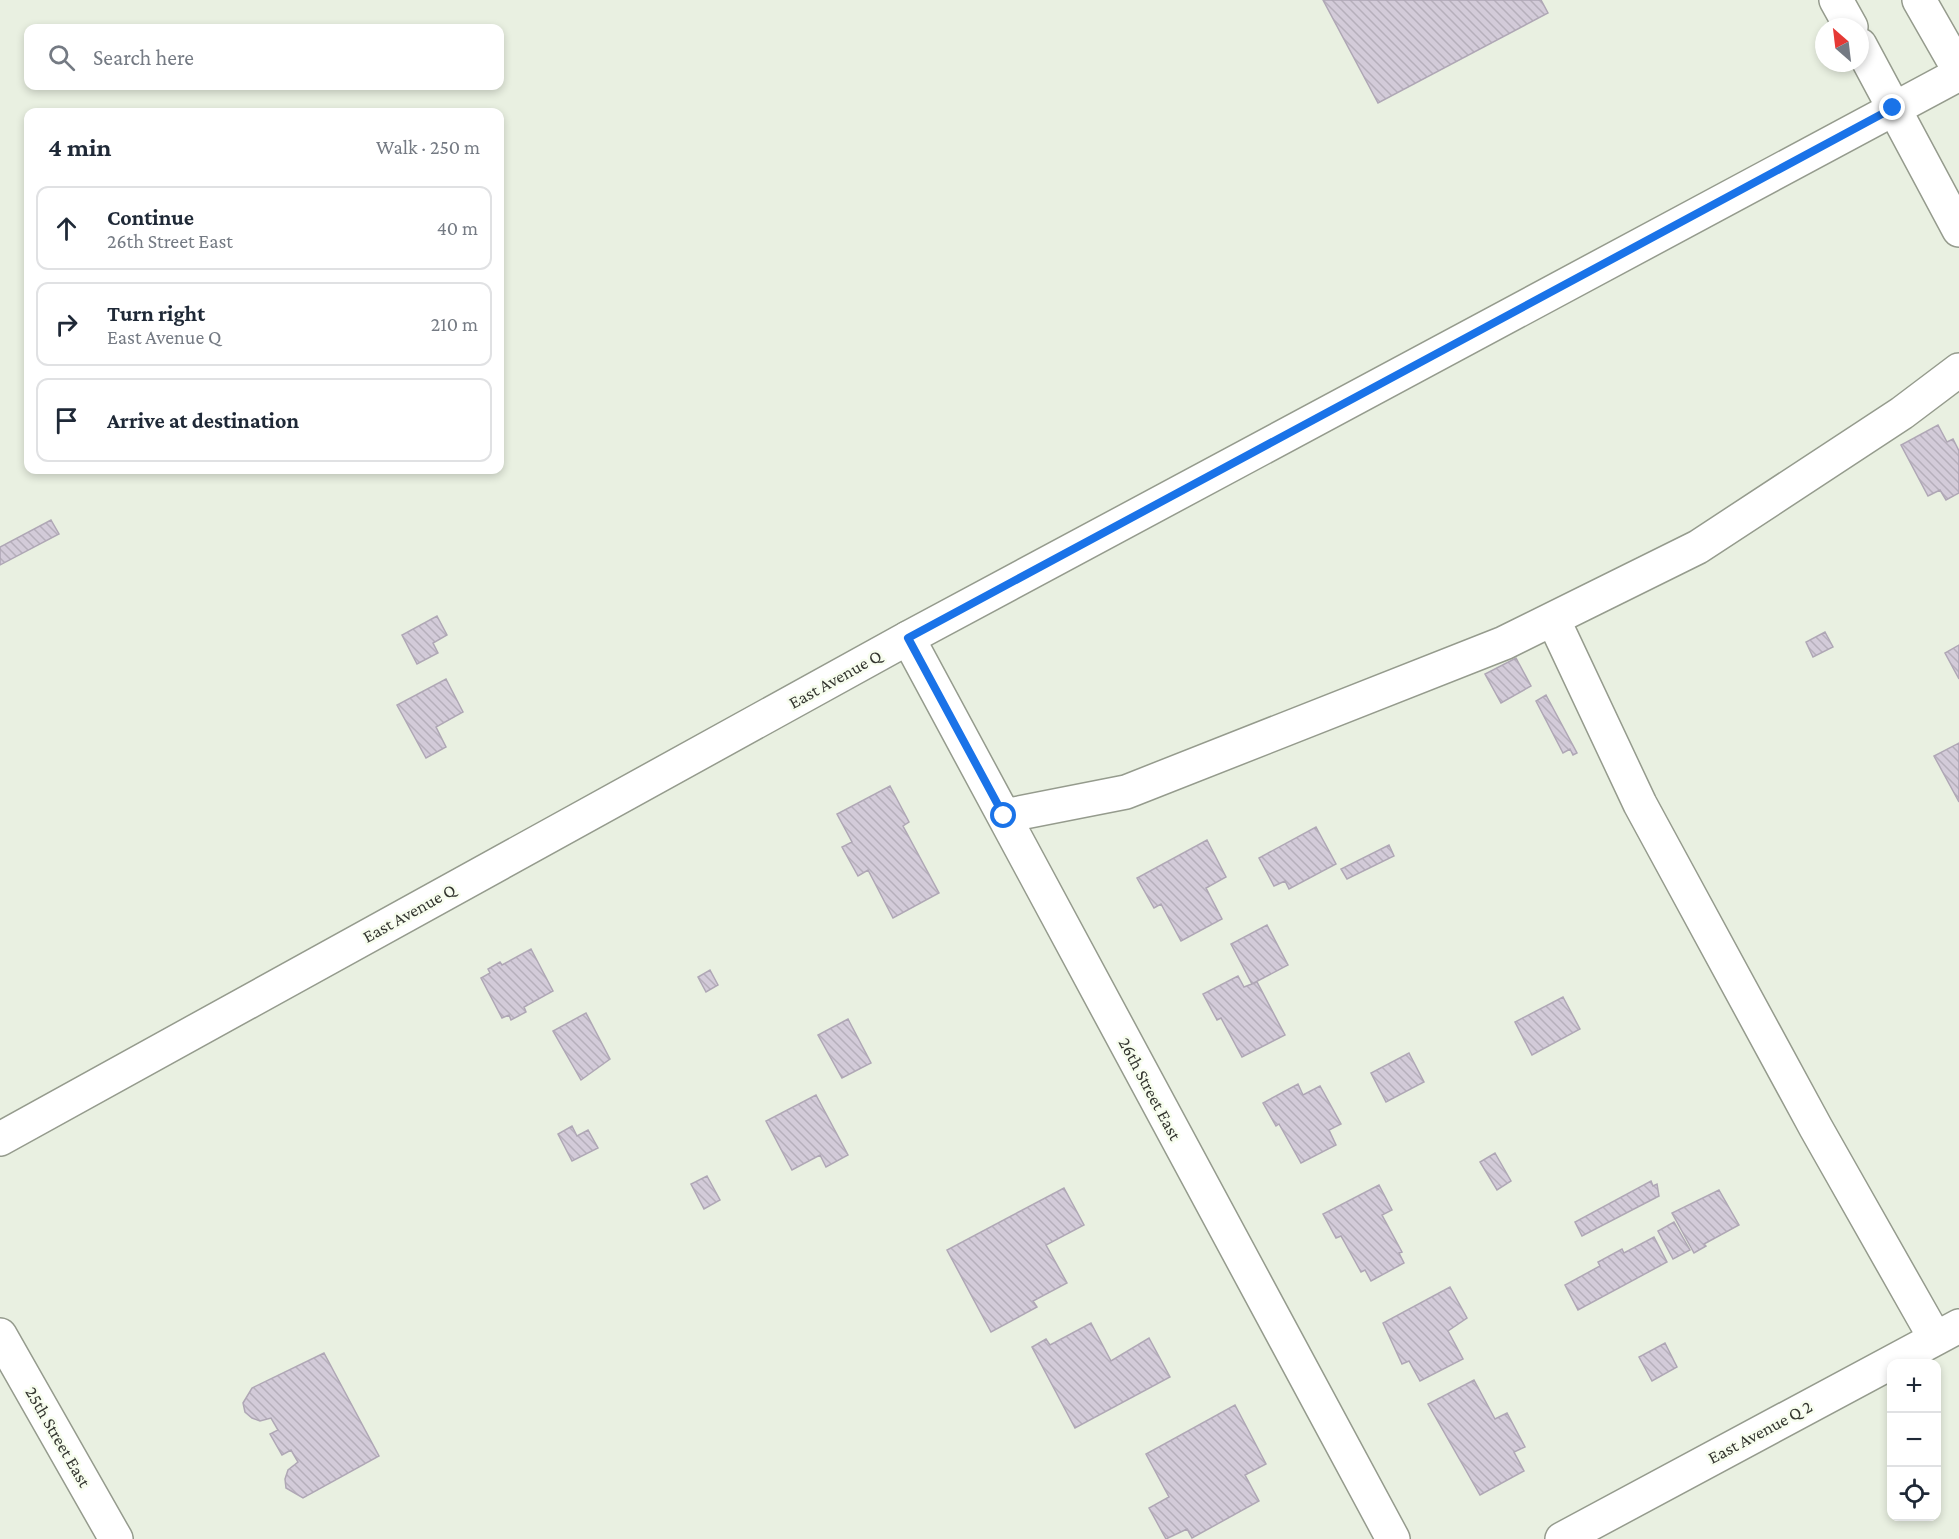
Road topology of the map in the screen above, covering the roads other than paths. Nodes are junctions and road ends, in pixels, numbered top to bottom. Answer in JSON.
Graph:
{"nodes":[{"id":1,"x":1836,"y":0,"type":"edge"},
{"id":2,"x":1919,"y":0,"type":"edge"},
{"id":3,"x":1846,"y":18,"type":"edge"},
{"id":4,"x":1869,"y":62,"type":"edge"},
{"id":5,"x":1959,"y":72,"type":"edge"},
{"id":6,"x":1893,"y":108,"type":"junction"},
{"id":7,"x":1959,"y":230,"type":"edge"},
{"id":8,"x":1959,"y":370,"type":"edge"},
{"id":9,"x":1553,"y":619,"type":"junction"},
{"id":10,"x":908,"y":638,"type":"junction"},
{"id":11,"x":1004,"y":816,"type":"junction"},
{"id":12,"x":0,"y":1139,"type":"edge"},
{"id":13,"x":1947,"y":1332,"type":"edge"},
{"id":14,"x":0,"y":1335,"type":"edge"},
{"id":15,"x":8,"y":1357,"type":"edge"},
{"id":16,"x":116,"y":1539,"type":"edge"},
{"id":17,"x":1392,"y":1539,"type":"edge"},
{"id":18,"x":1562,"y":1539,"type":"edge"}],
"edges":[{"from":1,"to":3,"type":"main road"},
{"from":2,"to":5,"type":"main road"},
{"from":4,"to":6,"type":"main road"},
{"from":5,"to":6,"type":"main road","name":"East Avenue Q"},
{"from":6,"to":7,"type":"main road"},
{"from":6,"to":10,"type":"main road","name":"East Avenue Q"},
{"from":8,"to":9,"type":"main road"},
{"from":9,"to":11,"type":"main road"},
{"from":9,"to":13,"type":"main road"},
{"from":10,"to":11,"type":"main road","name":"26th Street East"},
{"from":10,"to":12,"type":"main road","name":"East Avenue Q"},
{"from":11,"to":17,"type":"main road","name":"26th Street East"},
{"from":13,"to":18,"type":"main road","name":"East Avenue Q 2"},
{"from":14,"to":15,"type":"main road","name":"25th Street East"},
{"from":15,"to":16,"type":"main road","name":"25th Street East"}]}
